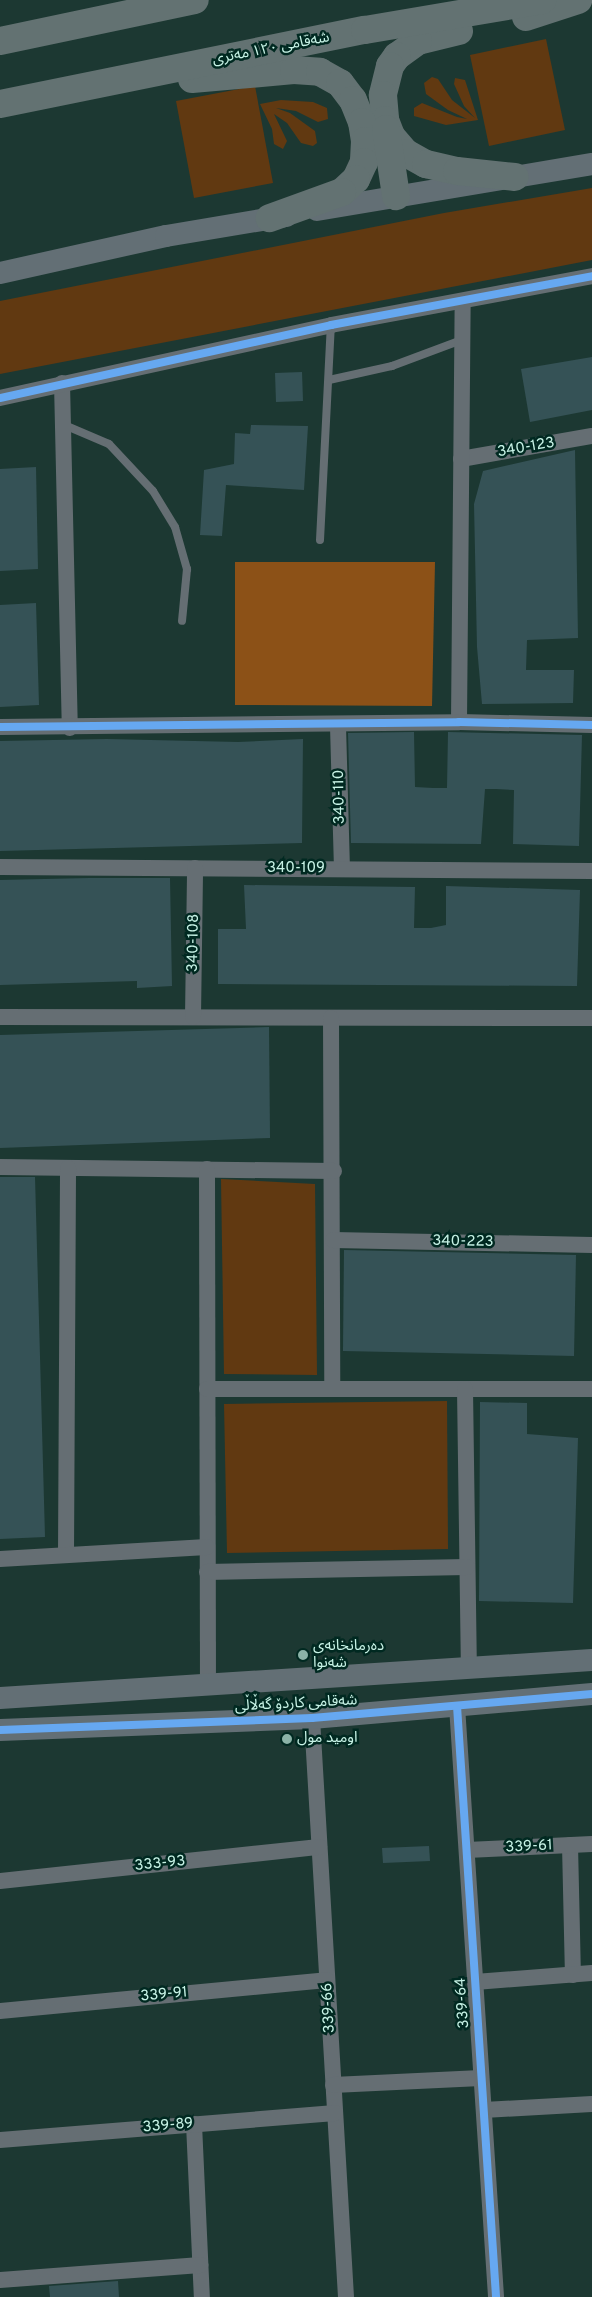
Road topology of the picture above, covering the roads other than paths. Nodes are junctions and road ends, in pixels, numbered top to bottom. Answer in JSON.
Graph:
{"nodes":[{"id":1,"x":194,"y":0,"type":"edge"},
{"id":2,"x":542,"y":0,"type":"edge"},
{"id":3,"x":578,"y":0,"type":"edge"},
{"id":4,"x":0,"y":41,"type":"edge"},
{"id":5,"x":83,"y":86,"type":"junction"},
{"id":6,"x":0,"y":104,"type":"edge"},
{"id":7,"x":385,"y":120,"type":"junction"},
{"id":8,"x":365,"y":141,"type":"junction"},
{"id":9,"x":592,"y":164,"type":"edge"},
{"id":10,"x":515,"y":177,"type":"junction"},
{"id":11,"x":390,"y":197,"type":"junction"},
{"id":12,"x":270,"y":218,"type":"junction"},
{"id":13,"x":0,"y":273,"type":"edge"},
{"id":14,"x":592,"y":276,"type":"edge"},
{"id":15,"x":463,"y":301,"type":"junction"},
{"id":16,"x":332,"y":324,"type":"junction"},
{"id":17,"x":462,"y":340,"type":"junction"},
{"id":18,"x":329,"y":380,"type":"junction"},
{"id":19,"x":62,"y":383,"type":"junction"},
{"id":20,"x":0,"y":398,"type":"edge"},
{"id":21,"x":62,"y":424,"type":"junction"},
{"id":22,"x":592,"y":436,"type":"edge"},
{"id":23,"x":461,"y":459,"type":"junction"},
{"id":24,"x":320,"y":540,"type":"dead end"},
{"id":25,"x":182,"y":621,"type":"dead end"},
{"id":26,"x":459,"y":722,"type":"junction"},
{"id":27,"x":592,"y":725,"type":"edge"},
{"id":28,"x":338,"y":726,"type":"junction"},
{"id":29,"x":0,"y":727,"type":"edge"},
{"id":30,"x":70,"y":728,"type":"junction"},
{"id":31,"x":0,"y":867,"type":"edge"},
{"id":32,"x":195,"y":868,"type":"junction"},
{"id":33,"x":342,"y":869,"type":"junction"},
{"id":34,"x":592,"y":871,"type":"edge"},
{"id":35,"x":0,"y":1017,"type":"edge"},
{"id":36,"x":194,"y":1017,"type":"junction"},
{"id":37,"x":331,"y":1018,"type":"junction"},
{"id":38,"x":592,"y":1018,"type":"edge"},
{"id":39,"x":0,"y":1167,"type":"edge"},
{"id":40,"x":68,"y":1168,"type":"junction"},
{"id":41,"x":207,"y":1169,"type":"junction"},
{"id":42,"x":334,"y":1171,"type":"junction"},
{"id":43,"x":334,"y":1240,"type":"junction"},
{"id":44,"x":592,"y":1245,"type":"edge"},
{"id":45,"x":592,"y":1388,"type":"edge"},
{"id":46,"x":207,"y":1389,"type":"junction"},
{"id":47,"x":332,"y":1389,"type":"junction"},
{"id":48,"x":465,"y":1389,"type":"junction"},
{"id":49,"x":207,"y":1547,"type":"junction"},
{"id":50,"x":66,"y":1555,"type":"junction"},
{"id":51,"x":0,"y":1558,"type":"edge"},
{"id":52,"x":467,"y":1567,"type":"junction"},
{"id":53,"x":207,"y":1572,"type":"junction"},
{"id":54,"x":592,"y":1660,"type":"edge"},
{"id":55,"x":469,"y":1668,"type":"junction"},
{"id":56,"x":208,"y":1686,"type":"junction"},
{"id":57,"x":113,"y":1692,"type":"junction"},
{"id":58,"x":592,"y":1694,"type":"edge"},
{"id":59,"x":0,"y":1698,"type":"edge"},
{"id":60,"x":457,"y":1706,"type":"junction"},
{"id":61,"x":312,"y":1718,"type":"junction"},
{"id":62,"x":115,"y":1723,"type":"junction"},
{"id":63,"x":0,"y":1730,"type":"edge"},
{"id":64,"x":592,"y":1844,"type":"edge"},
{"id":65,"x":570,"y":1845,"type":"junction"},
{"id":66,"x":319,"y":1847,"type":"junction"},
{"id":67,"x":467,"y":1850,"type":"junction"},
{"id":68,"x":0,"y":1881,"type":"edge"},
{"id":69,"x":592,"y":1973,"type":"edge"},
{"id":70,"x":573,"y":1975,"type":"junction"},
{"id":71,"x":327,"y":1980,"type":"junction"},
{"id":72,"x":475,"y":1982,"type":"junction"},
{"id":73,"x":0,"y":2011,"type":"edge"},
{"id":74,"x":482,"y":2078,"type":"junction"},
{"id":75,"x":333,"y":2085,"type":"junction"},
{"id":76,"x":592,"y":2104,"type":"edge"},
{"id":77,"x":484,"y":2110,"type":"junction"},
{"id":78,"x":335,"y":2113,"type":"junction"},
{"id":79,"x":194,"y":2124,"type":"junction"},
{"id":80,"x":0,"y":2140,"type":"edge"},
{"id":81,"x":200,"y":2265,"type":"junction"},
{"id":82,"x":0,"y":2280,"type":"edge"},
{"id":83,"x":202,"y":2297,"type":"edge"},
{"id":84,"x":346,"y":2297,"type":"edge"},
{"id":85,"x":496,"y":2297,"type":"edge"}],
"edges":[{"from":1,"to":4,"type":"highway"},
{"from":2,"to":5,"type":"highway","name":"شەقامی ١٢٠ مەتری"},
{"from":3,"to":7,"type":"highway"},
{"from":5,"to":6,"type":"highway","name":"شەقامی ١٢٠ مەتری"},
{"from":5,"to":8,"type":"highway"},
{"from":7,"to":10,"type":"highway"},
{"from":7,"to":11,"type":"highway"},
{"from":8,"to":11,"type":"highway"},
{"from":8,"to":12,"type":"highway"},
{"from":9,"to":10,"type":"street"},
{"from":10,"to":11,"type":"street"},
{"from":11,"to":12,"type":"street"},
{"from":12,"to":13,"type":"street"},
{"from":14,"to":15,"type":"street"},
{"from":15,"to":16,"type":"street"},
{"from":15,"to":17,"type":"street"},
{"from":16,"to":18,"type":"lane"},
{"from":16,"to":19,"type":"street"},
{"from":17,"to":18,"type":"lane"},
{"from":17,"to":23,"type":"street"},
{"from":18,"to":24,"type":"lane"},
{"from":19,"to":20,"type":"street"},
{"from":19,"to":21,"type":"street"},
{"from":21,"to":25,"type":"lane"},
{"from":21,"to":30,"type":"street"},
{"from":22,"to":23,"type":"street","name":"340-123"},
{"from":23,"to":26,"type":"street"},
{"from":26,"to":27,"type":"street"},
{"from":26,"to":28,"type":"street"},
{"from":28,"to":30,"type":"street"},
{"from":28,"to":33,"type":"street","name":"340-110"},
{"from":29,"to":30,"type":"street"},
{"from":31,"to":32,"type":"street","name":"340-109"},
{"from":32,"to":33,"type":"street","name":"340-109"},
{"from":32,"to":36,"type":"street","name":"340-108"},
{"from":33,"to":34,"type":"street","name":"340-109"},
{"from":35,"to":36,"type":"street"},
{"from":36,"to":37,"type":"street"},
{"from":37,"to":38,"type":"street"},
{"from":37,"to":42,"type":"street"},
{"from":39,"to":40,"type":"street"},
{"from":40,"to":41,"type":"street"},
{"from":40,"to":50,"type":"street"},
{"from":41,"to":42,"type":"street"},
{"from":41,"to":46,"type":"street"},
{"from":42,"to":43,"type":"street"},
{"from":43,"to":44,"type":"street","name":"340-223"},
{"from":43,"to":47,"type":"street"},
{"from":45,"to":48,"type":"street"},
{"from":46,"to":47,"type":"street"},
{"from":46,"to":49,"type":"street"},
{"from":47,"to":48,"type":"street"},
{"from":48,"to":52,"type":"street"},
{"from":49,"to":50,"type":"street"},
{"from":49,"to":53,"type":"street"},
{"from":50,"to":51,"type":"street"},
{"from":52,"to":53,"type":"street"},
{"from":52,"to":55,"type":"street"},
{"from":53,"to":56,"type":"street"},
{"from":54,"to":55,"type":"street","name":"شەقامی کاردۆ گەڵاڵی"},
{"from":55,"to":56,"type":"street","name":"شەقامی کاردۆ گەڵاڵی"},
{"from":56,"to":57,"type":"street","name":"شەقامی کاردۆ گەڵاڵی"},
{"from":57,"to":59,"type":"street","name":"شەقامی کاردۆ گەڵاڵی"},
{"from":57,"to":62,"type":"street"},
{"from":58,"to":60,"type":"street","name":"شەقامی کاردۆ گەڵاڵی"},
{"from":60,"to":61,"type":"street","name":"شەقامی کاردۆ گەڵاڵی"},
{"from":60,"to":67,"type":"street","name":"339-64"},
{"from":61,"to":62,"type":"street","name":"شەقامی کاردۆ گەڵاڵی"},
{"from":61,"to":66,"type":"street","name":"339-66"},
{"from":62,"to":63,"type":"street","name":"شەقامی کاردۆ گەڵاڵی"},
{"from":64,"to":65,"type":"street","name":"339-61"},
{"from":65,"to":67,"type":"street","name":"339-61"},
{"from":65,"to":70,"type":"street"},
{"from":66,"to":68,"type":"street","name":"333-93"},
{"from":66,"to":71,"type":"street","name":"339-66"},
{"from":67,"to":72,"type":"street","name":"339-64"},
{"from":69,"to":70,"type":"street"},
{"from":70,"to":72,"type":"street"},
{"from":71,"to":73,"type":"street","name":"339-91"},
{"from":71,"to":75,"type":"street","name":"339-66"},
{"from":72,"to":74,"type":"street","name":"339-64"},
{"from":74,"to":75,"type":"street"},
{"from":74,"to":77,"type":"street","name":"339-64"},
{"from":75,"to":78,"type":"street","name":"339-66"},
{"from":76,"to":77,"type":"street"},
{"from":77,"to":85,"type":"street","name":"339-64"},
{"from":78,"to":79,"type":"street","name":"339-89"},
{"from":78,"to":84,"type":"street","name":"339-66"},
{"from":79,"to":80,"type":"street","name":"339-89"},
{"from":79,"to":81,"type":"street"},
{"from":81,"to":82,"type":"street"},
{"from":81,"to":83,"type":"street"}]}
